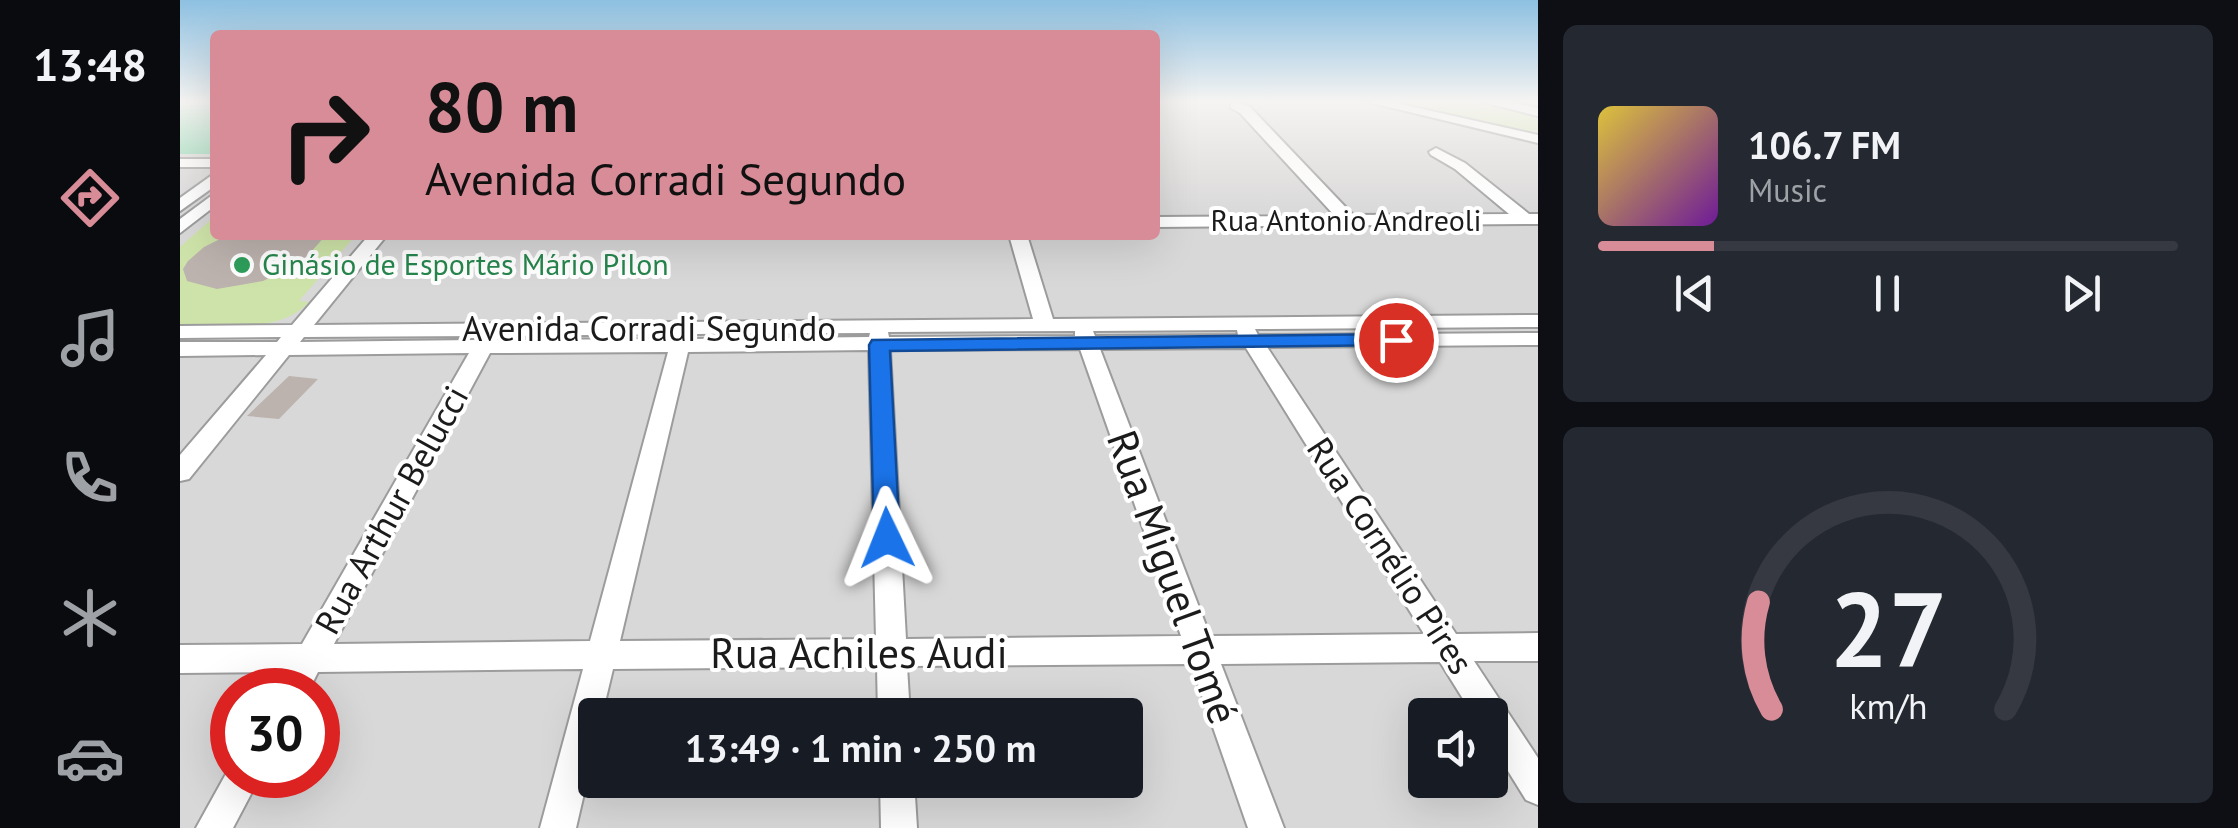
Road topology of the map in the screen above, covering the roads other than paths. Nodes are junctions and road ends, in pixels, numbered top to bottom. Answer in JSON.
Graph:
{"nodes":[{"id":1,"x":1273,"y":140,"type":"edge"},
{"id":2,"x":1436,"y":152,"type":"dead end"},
{"id":3,"x":180,"y":163,"type":"edge"},
{"id":4,"x":210,"y":163,"type":"edge"},
{"id":5,"x":210,"y":189,"type":"edge"},
{"id":6,"x":210,"y":190,"type":"edge"},
{"id":7,"x":180,"y":206,"type":"edge"},
{"id":8,"x":1532,"y":219,"type":"edge"},
{"id":9,"x":1349,"y":221,"type":"junction"},
{"id":10,"x":1161,"y":222,"type":"edge"},
{"id":11,"x":180,"y":228,"type":"edge"},
{"id":12,"x":374,"y":240,"type":"edge"},
{"id":13,"x":1019,"y":240,"type":"edge"},
{"id":14,"x":1538,"y":321,"type":"edge"},
{"id":15,"x":1045,"y":326,"type":"junction"},
{"id":16,"x":180,"y":332,"type":"edge"},
{"id":17,"x":1247,"y":332,"type":"junction"},
{"id":18,"x":1084,"y":334,"type":"junction"},
{"id":19,"x":879,"y":336,"type":"junction"},
{"id":20,"x":682,"y":337,"type":"junction"},
{"id":21,"x":488,"y":338,"type":"junction"},
{"id":22,"x":1538,"y":339,"type":"edge"},
{"id":23,"x":292,"y":340,"type":"junction"},
{"id":24,"x":180,"y":349,"type":"edge"},
{"id":25,"x":180,"y":472,"type":"edge"},
{"id":26,"x":1538,"y":647,"type":"edge"},
{"id":27,"x":1449,"y":648,"type":"junction"},
{"id":28,"x":1201,"y":650,"type":"junction"},
{"id":29,"x":892,"y":653,"type":"junction"},
{"id":30,"x":602,"y":656,"type":"junction"},
{"id":31,"x":310,"y":657,"type":"junction"},
{"id":32,"x":180,"y":659,"type":"edge"},
{"id":33,"x":304,"y":668,"type":"edge"},
{"id":34,"x":893,"y":698,"type":"edge"},
{"id":35,"x":1538,"y":788,"type":"edge"},
{"id":36,"x":231,"y":798,"type":"edge"},
{"id":37,"x":897,"y":798,"type":"edge"},
{"id":38,"x":214,"y":828,"type":"edge"},
{"id":39,"x":558,"y":828,"type":"edge"},
{"id":40,"x":898,"y":828,"type":"edge"},
{"id":41,"x":1266,"y":828,"type":"edge"}],
"edges":[{"from":1,"to":9,"type":"street"},
{"from":2,"to":8,"type":"street"},
{"from":3,"to":4,"type":"street"},
{"from":5,"to":7,"type":"street"},
{"from":6,"to":11,"type":"street"},
{"from":8,"to":9,"type":"street","name":"Rua Antonio Andreoli"},
{"from":9,"to":10,"type":"street","name":"Rua Antonio Andreoli"},
{"from":12,"to":23,"type":"street"},
{"from":13,"to":15,"type":"street"},
{"from":14,"to":17,"type":"street","name":"Avenida Corradi Segundo"},
{"from":15,"to":18,"type":"street","name":"Avenida Corradi Segundo"},
{"from":15,"to":19,"type":"street","name":"Avenida Corradi Segundo"},
{"from":16,"to":23,"type":"street","name":"Avenida Corradi Segundo"},
{"from":17,"to":18,"type":"street","name":"Avenida Corradi Segundo"},
{"from":17,"to":22,"type":"street","name":"Avenida Corradi Segundo"},
{"from":17,"to":27,"type":"street","name":"Rua Cornélio Pires"},
{"from":18,"to":19,"type":"street","name":"Avenida Corradi Segundo"},
{"from":18,"to":28,"type":"street","name":"Rua Miguel Tomé"},
{"from":19,"to":20,"type":"street","name":"Avenida Corradi Segundo"},
{"from":19,"to":29,"type":"street"},
{"from":20,"to":21,"type":"street","name":"Avenida Corradi Segundo"},
{"from":20,"to":30,"type":"street"},
{"from":21,"to":23,"type":"street","name":"Avenida Corradi Segundo"},
{"from":21,"to":31,"type":"street","name":"Rua Arthur Belucci"},
{"from":23,"to":24,"type":"street","name":"Avenida Corradi Segundo"},
{"from":23,"to":25,"type":"street"},
{"from":26,"to":27,"type":"street","name":"Rua Achiles Audi"},
{"from":27,"to":28,"type":"street","name":"Rua Achiles Audi"},
{"from":27,"to":35,"type":"street","name":"Rua Cornélio Pires"},
{"from":28,"to":29,"type":"street","name":"Rua Achiles Audi"},
{"from":28,"to":41,"type":"street","name":"Rua Miguel Tomé"},
{"from":29,"to":30,"type":"street","name":"Rua Achiles Audi"},
{"from":29,"to":34,"type":"street"},
{"from":30,"to":31,"type":"street","name":"Rua Achiles Audi"},
{"from":30,"to":39,"type":"street"},
{"from":31,"to":32,"type":"street","name":"Rua Achiles Audi"},
{"from":31,"to":33,"type":"street","name":"Rua Arthur Belucci"},
{"from":36,"to":38,"type":"street"},
{"from":37,"to":40,"type":"street"}]}
